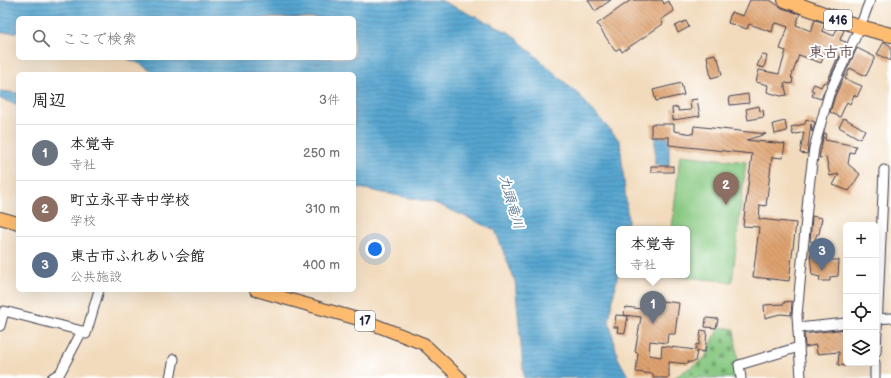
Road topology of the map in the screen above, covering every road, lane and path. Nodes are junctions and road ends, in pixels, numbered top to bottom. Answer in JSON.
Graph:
{"nodes":[{"id":1,"x":785,"y":0,"type":"edge"},
{"id":2,"x":870,"y":0,"type":"edge"},
{"id":3,"x":860,"y":27,"type":"junction"},
{"id":4,"x":891,"y":35,"type":"edge"},
{"id":5,"x":884,"y":170,"type":"dead end"},
{"id":6,"x":0,"y":218,"type":"edge"},
{"id":7,"x":16,"y":222,"type":"edge"},
{"id":8,"x":98,"y":292,"type":"edge"},
{"id":9,"x":263,"y":292,"type":"edge"},
{"id":10,"x":878,"y":294,"type":"edge"},
{"id":11,"x":891,"y":318,"type":"edge"},
{"id":12,"x":879,"y":319,"type":"edge"},
{"id":13,"x":843,"y":323,"type":"edge"},
{"id":14,"x":0,"y":326,"type":"edge"},
{"id":15,"x":798,"y":328,"type":"junction"},
{"id":16,"x":82,"y":331,"type":"junction"},
{"id":17,"x":799,"y":347,"type":"junction"},
{"id":18,"x":174,"y":359,"type":"dead end"},
{"id":19,"x":875,"y":366,"type":"edge"},
{"id":20,"x":52,"y":378,"type":"edge"},
{"id":21,"x":170,"y":378,"type":"edge"},
{"id":22,"x":460,"y":378,"type":"edge"},
{"id":23,"x":741,"y":378,"type":"edge"},
{"id":24,"x":801,"y":378,"type":"edge"},
{"id":25,"x":875,"y":378,"type":"edge"}],
"edges":[{"from":1,"to":3,"type":"highway","number":"416"},
{"from":2,"to":3,"type":"street"},
{"from":3,"to":4,"type":"highway","number":"416"},
{"from":3,"to":15,"type":"street"},
{"from":5,"to":10,"type":"street"},
{"from":6,"to":7,"type":"main road"},
{"from":8,"to":16,"type":"street"},
{"from":9,"to":22,"type":"main road","number":"17"},
{"from":11,"to":12,"type":"street"},
{"from":13,"to":15,"type":"street"},
{"from":14,"to":16,"type":"street"},
{"from":15,"to":17,"type":"street"},
{"from":16,"to":20,"type":"street"},
{"from":17,"to":23,"type":"street"},
{"from":17,"to":24,"type":"street"},
{"from":18,"to":21,"type":"street"},
{"from":19,"to":25,"type":"street"}]}
